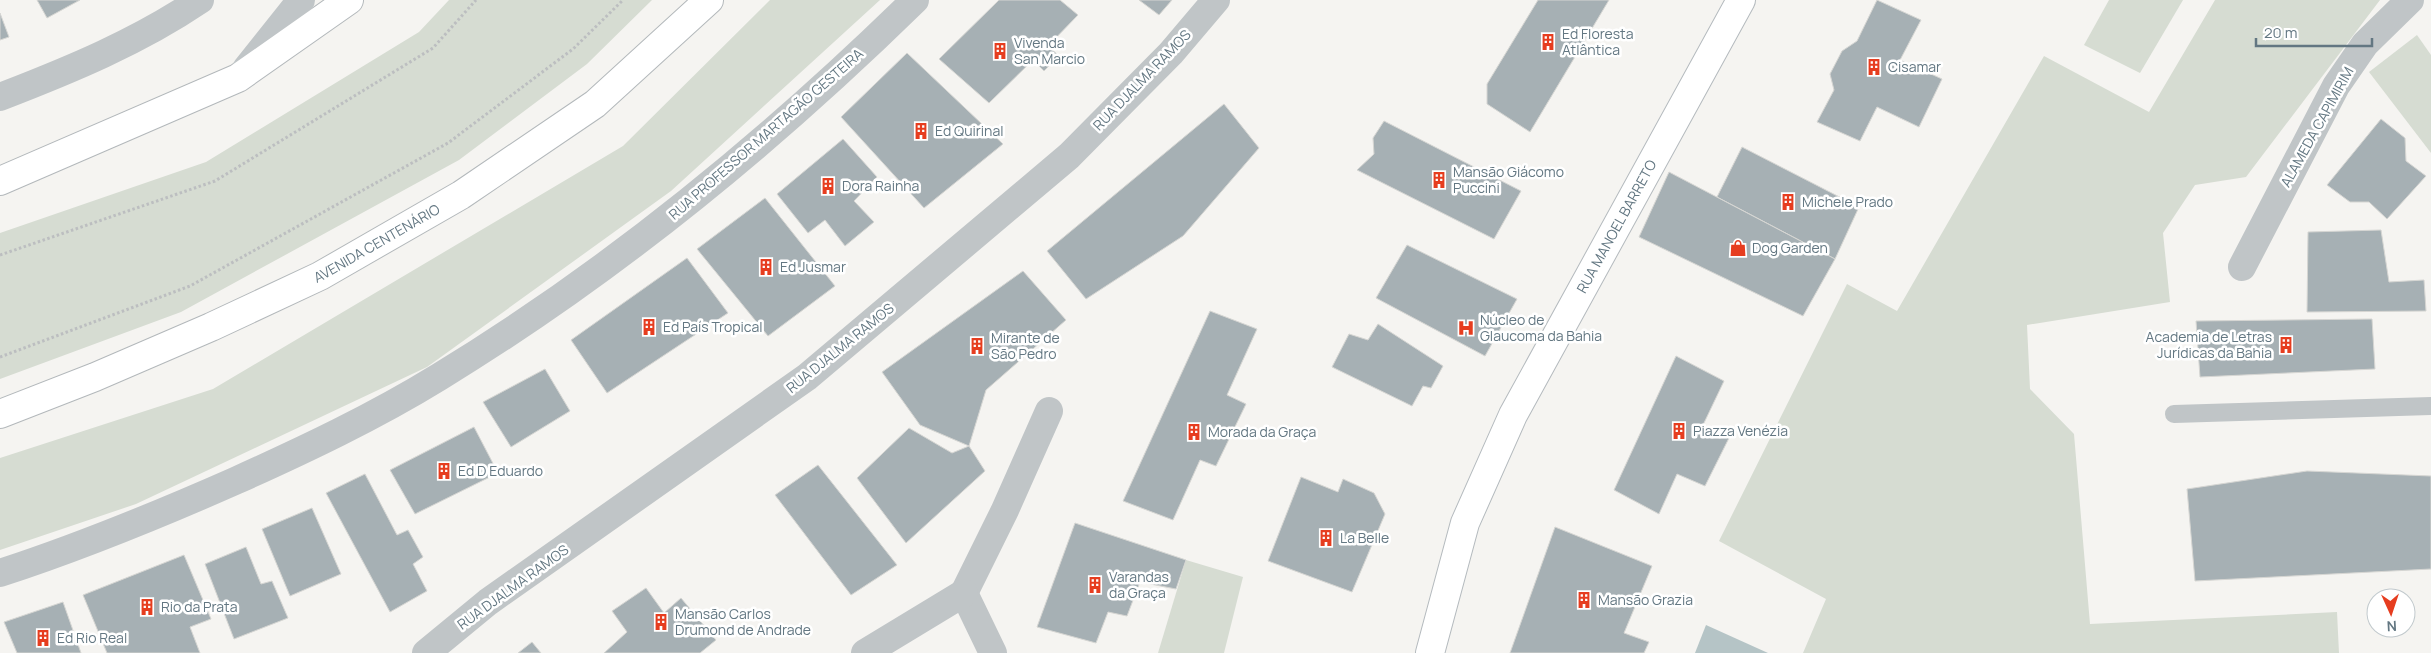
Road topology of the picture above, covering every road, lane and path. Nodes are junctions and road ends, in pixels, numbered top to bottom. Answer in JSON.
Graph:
{"nodes":[{"id":1,"x":200,"y":0,"type":"edge"},
{"id":2,"x":301,"y":0,"type":"edge"},
{"id":3,"x":349,"y":0,"type":"edge"},
{"id":4,"x":476,"y":0,"type":"edge"},
{"id":5,"x":623,"y":0,"type":"edge"},
{"id":6,"x":708,"y":0,"type":"edge"},
{"id":7,"x":915,"y":0,"type":"edge"},
{"id":8,"x":1216,"y":0,"type":"edge"},
{"id":9,"x":1741,"y":0,"type":"edge"},
{"id":10,"x":2410,"y":0,"type":"edge"},
{"id":11,"x":238,"y":78,"type":"junction"},
{"id":12,"x":0,"y":97,"type":"edge"},
{"id":13,"x":0,"y":181,"type":"edge"},
{"id":14,"x":0,"y":254,"type":"edge"},
{"id":15,"x":2242,"y":267,"type":"dead end"},
{"id":16,"x":0,"y":357,"type":"edge"},
{"id":17,"x":2431,"y":406,"type":"edge"},
{"id":18,"x":1049,"y":411,"type":"dead end"},
{"id":19,"x":0,"y":414,"type":"edge"},
{"id":20,"x":2174,"y":414,"type":"dead end"},
{"id":21,"x":0,"y":573,"type":"edge"},
{"id":22,"x":964,"y":593,"type":"junction"},
{"id":23,"x":426,"y":653,"type":"edge"},
{"id":24,"x":865,"y":653,"type":"edge"},
{"id":25,"x":994,"y":653,"type":"edge"},
{"id":26,"x":1430,"y":653,"type":"edge"}],
"edges":[{"from":1,"to":12,"type":"street"},
{"from":2,"to":11,"type":"street"},
{"from":3,"to":11,"type":"main road"},
{"from":4,"to":14,"type":"path"},
{"from":5,"to":16,"type":"path"},
{"from":6,"to":19,"type":"main road","name":"AVENIDA CENTENÁRIO"},
{"from":7,"to":21,"type":"street","name":"RUA PROFESSOR MARTAGÃO GESTEIRA"},
{"from":8,"to":23,"type":"street","name":"RUA DJALMA RAMOS"},
{"from":9,"to":26,"type":"main road","name":"RUA MANOEL BARRETO"},
{"from":10,"to":15,"type":"street","name":"ALAMEDA CAPIMIRIM"},
{"from":11,"to":13,"type":"main road"},
{"from":17,"to":20,"type":"lane"},
{"from":18,"to":22,"type":"street"},
{"from":22,"to":24,"type":"street"},
{"from":22,"to":25,"type":"street"}]}
